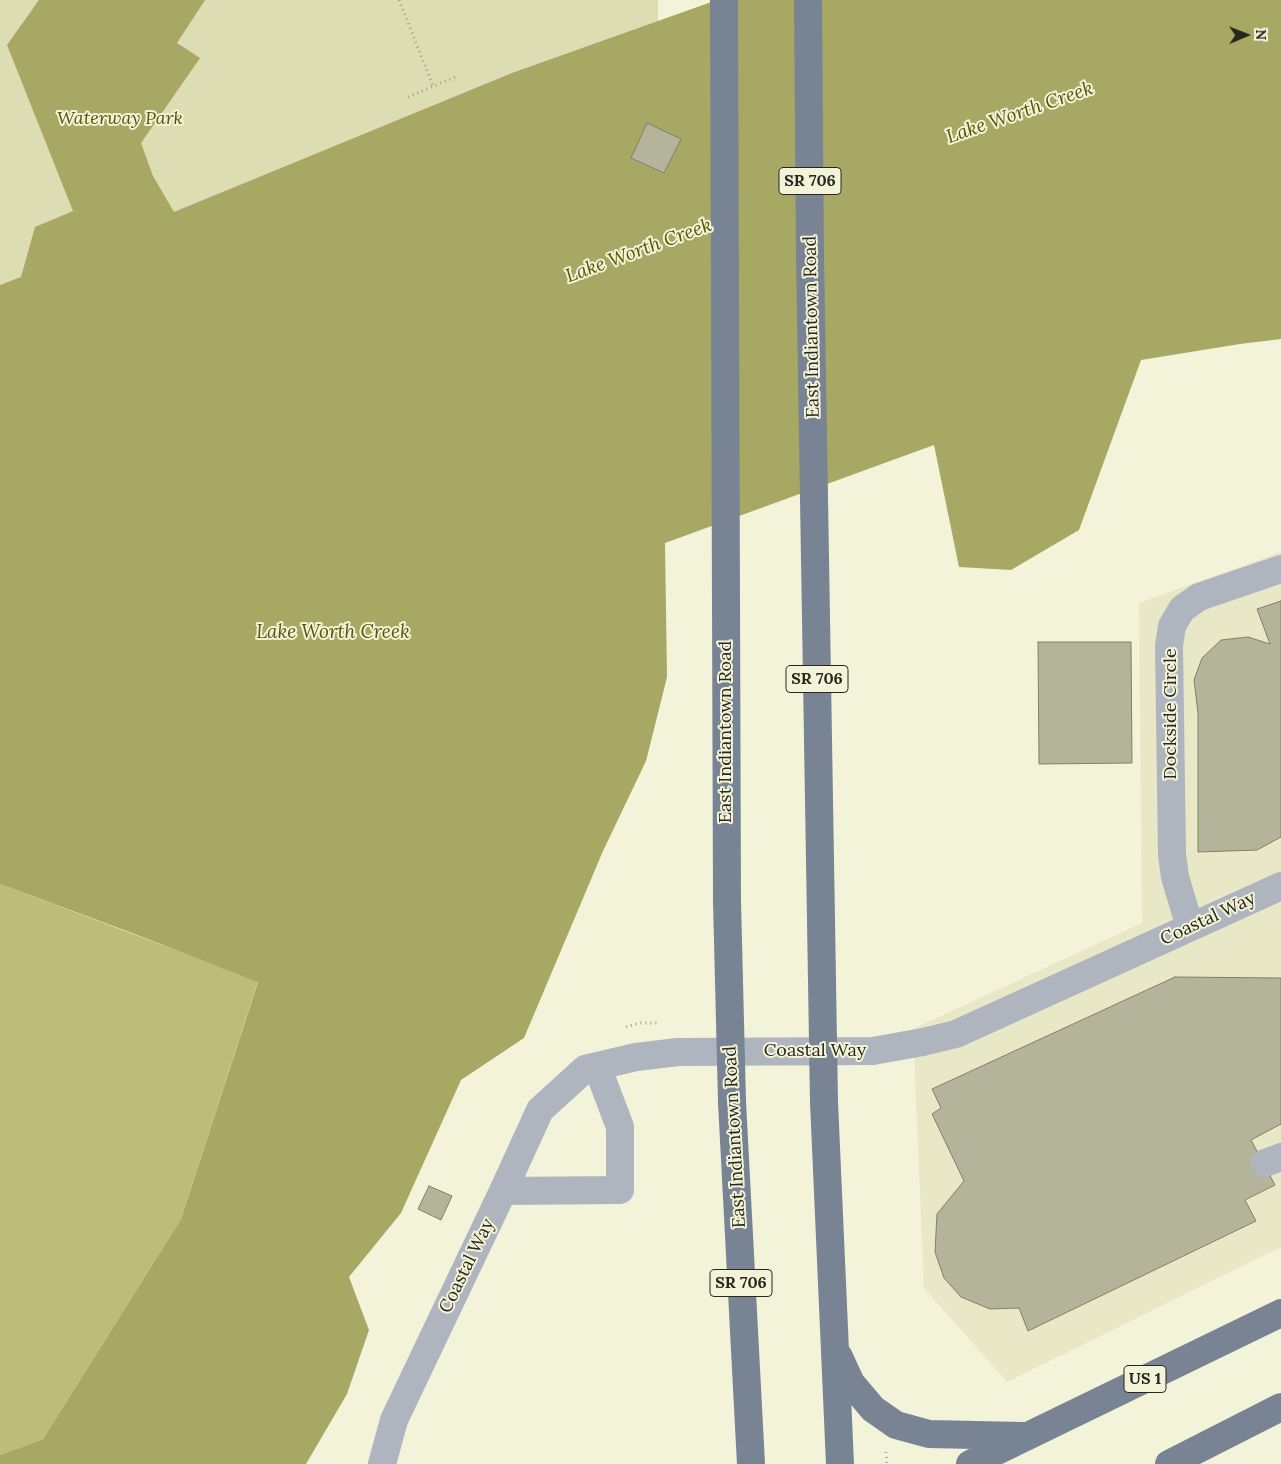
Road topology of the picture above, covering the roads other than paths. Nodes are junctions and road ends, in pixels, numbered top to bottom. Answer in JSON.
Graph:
{"nodes":[{"id":1,"x":724,"y":0,"type":"edge"},
{"id":2,"x":808,"y":0,"type":"edge"},
{"id":3,"x":1281,"y":569,"type":"edge"},
{"id":4,"x":1281,"y":886,"type":"edge"},
{"id":5,"x":1190,"y":927,"type":"junction"},
{"id":6,"x":597,"y":1066,"type":"junction"},
{"id":7,"x":503,"y":1191,"type":"junction"},
{"id":8,"x":1281,"y":1313,"type":"edge"},
{"id":9,"x":835,"y":1348,"type":"junction"},
{"id":10,"x":1281,"y":1407,"type":"edge"},
{"id":11,"x":1026,"y":1436,"type":"junction"},
{"id":12,"x":382,"y":1464,"type":"edge"},
{"id":13,"x":751,"y":1464,"type":"edge"},
{"id":14,"x":840,"y":1464,"type":"edge"},
{"id":15,"x":970,"y":1464,"type":"edge"},
{"id":16,"x":1169,"y":1464,"type":"edge"}],
"edges":[{"from":1,"to":13,"type":"main road","name":"East Indiantown Road","number":"SR 706","bridge":true},
{"from":2,"to":9,"type":"main road","name":"East Indiantown Road","number":"SR 706","bridge":true},
{"from":3,"to":5,"type":"street","name":"Dockside Circle"},
{"from":4,"to":5,"type":"street","name":"Coastal Way"},
{"from":5,"to":6,"type":"street","name":"Coastal Way"},
{"from":6,"to":7,"type":"street","name":"Coastal Way"},
{"from":6,"to":7,"type":"street"},
{"from":7,"to":12,"type":"street","name":"Coastal Way"},
{"from":8,"to":11,"type":"main road","number":"US 1"},
{"from":9,"to":11,"type":"main road"},
{"from":9,"to":14,"type":"main road","name":"East Indiantown Road","number":"SR 706"},
{"from":10,"to":16,"type":"main road"},
{"from":11,"to":15,"type":"main road","number":"US 1"}]}
